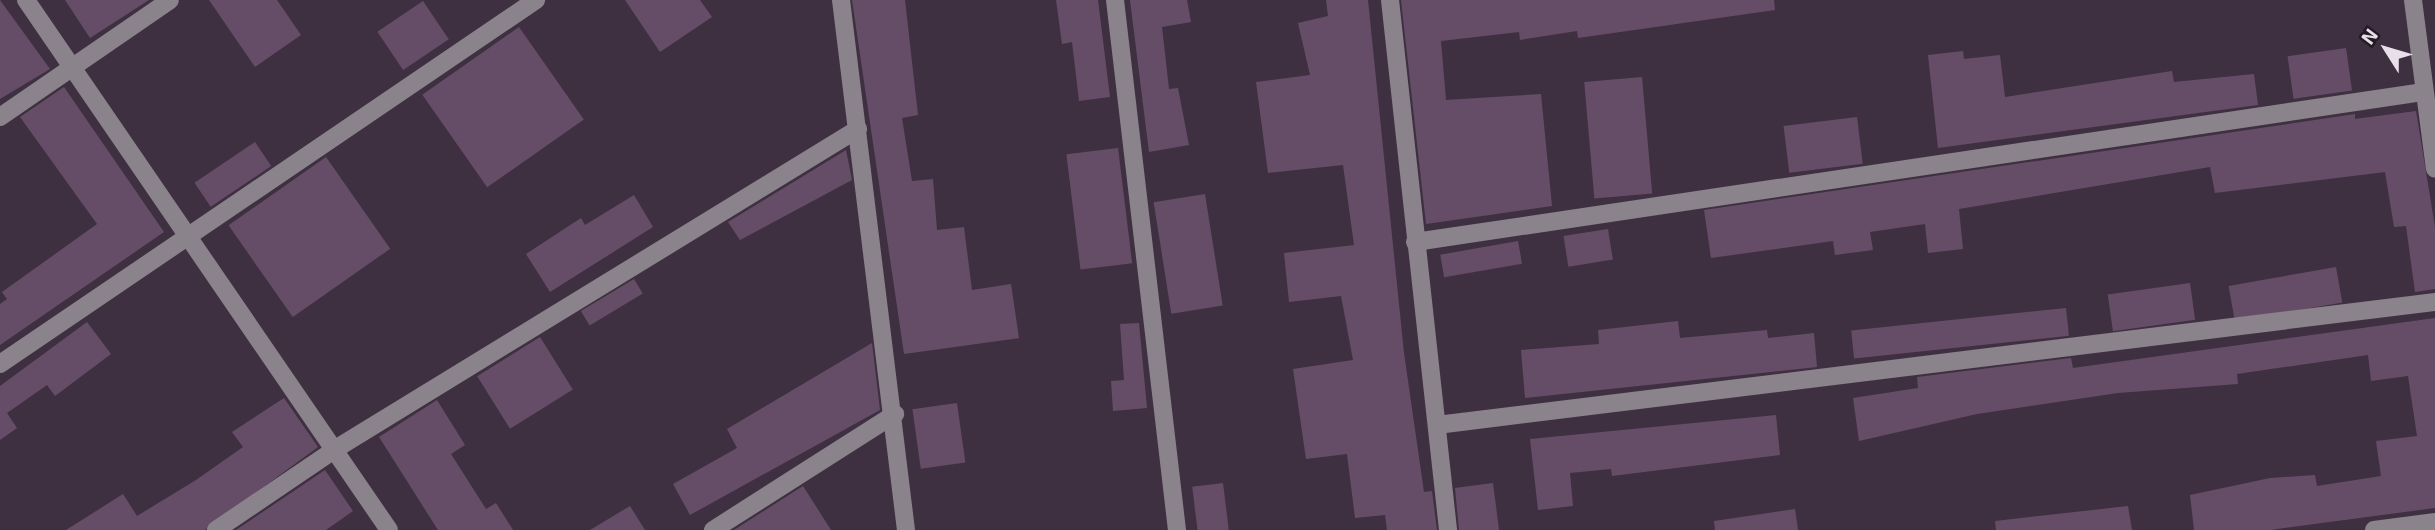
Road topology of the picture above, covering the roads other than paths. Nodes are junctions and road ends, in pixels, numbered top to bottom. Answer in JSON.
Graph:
{"nodes":[{"id":1,"x":26,"y":0,"type":"edge"},
{"id":2,"x":170,"y":0,"type":"edge"},
{"id":3,"x":536,"y":0,"type":"edge"},
{"id":4,"x":841,"y":0,"type":"edge"},
{"id":5,"x":1115,"y":0,"type":"edge"},
{"id":6,"x":1390,"y":0,"type":"edge"},
{"id":7,"x":2413,"y":0,"type":"edge"},
{"id":8,"x":73,"y":67,"type":"junction"},
{"id":9,"x":2424,"y":92,"type":"junction"},
{"id":10,"x":0,"y":117,"type":"edge"},
{"id":11,"x":858,"y":129,"type":"junction"},
{"id":12,"x":2435,"y":169,"type":"edge"},
{"id":13,"x":189,"y":233,"type":"junction"},
{"id":14,"x":1415,"y":242,"type":"junction"},
{"id":15,"x":2435,"y":302,"type":"edge"},
{"id":16,"x":0,"y":364,"type":"edge"},
{"id":17,"x":895,"y":414,"type":"junction"},
{"id":18,"x":1437,"y":425,"type":"junction"},
{"id":19,"x":337,"y":448,"type":"junction"},
{"id":20,"x":2435,"y":522,"type":"edge"},
{"id":21,"x":216,"y":530,"type":"edge"},
{"id":22,"x":389,"y":530,"type":"edge"},
{"id":23,"x":713,"y":530,"type":"edge"},
{"id":24,"x":906,"y":530,"type":"edge"},
{"id":25,"x":1177,"y":530,"type":"edge"},
{"id":26,"x":1448,"y":530,"type":"edge"},
{"id":27,"x":2374,"y":530,"type":"edge"}],
"edges":[{"from":1,"to":8,"type":"street"},
{"from":2,"to":8,"type":"street"},
{"from":3,"to":13,"type":"street"},
{"from":4,"to":11,"type":"street"},
{"from":5,"to":25,"type":"street"},
{"from":6,"to":14,"type":"street"},
{"from":7,"to":9,"type":"street"},
{"from":8,"to":10,"type":"street"},
{"from":8,"to":13,"type":"street"},
{"from":9,"to":12,"type":"street"},
{"from":9,"to":14,"type":"street"},
{"from":11,"to":17,"type":"street"},
{"from":11,"to":19,"type":"street"},
{"from":13,"to":16,"type":"street"},
{"from":13,"to":19,"type":"street"},
{"from":14,"to":18,"type":"street"},
{"from":15,"to":18,"type":"street"},
{"from":17,"to":23,"type":"street"},
{"from":17,"to":24,"type":"street"},
{"from":18,"to":26,"type":"street"},
{"from":19,"to":21,"type":"street"},
{"from":19,"to":22,"type":"street"},
{"from":20,"to":27,"type":"street"}]}
